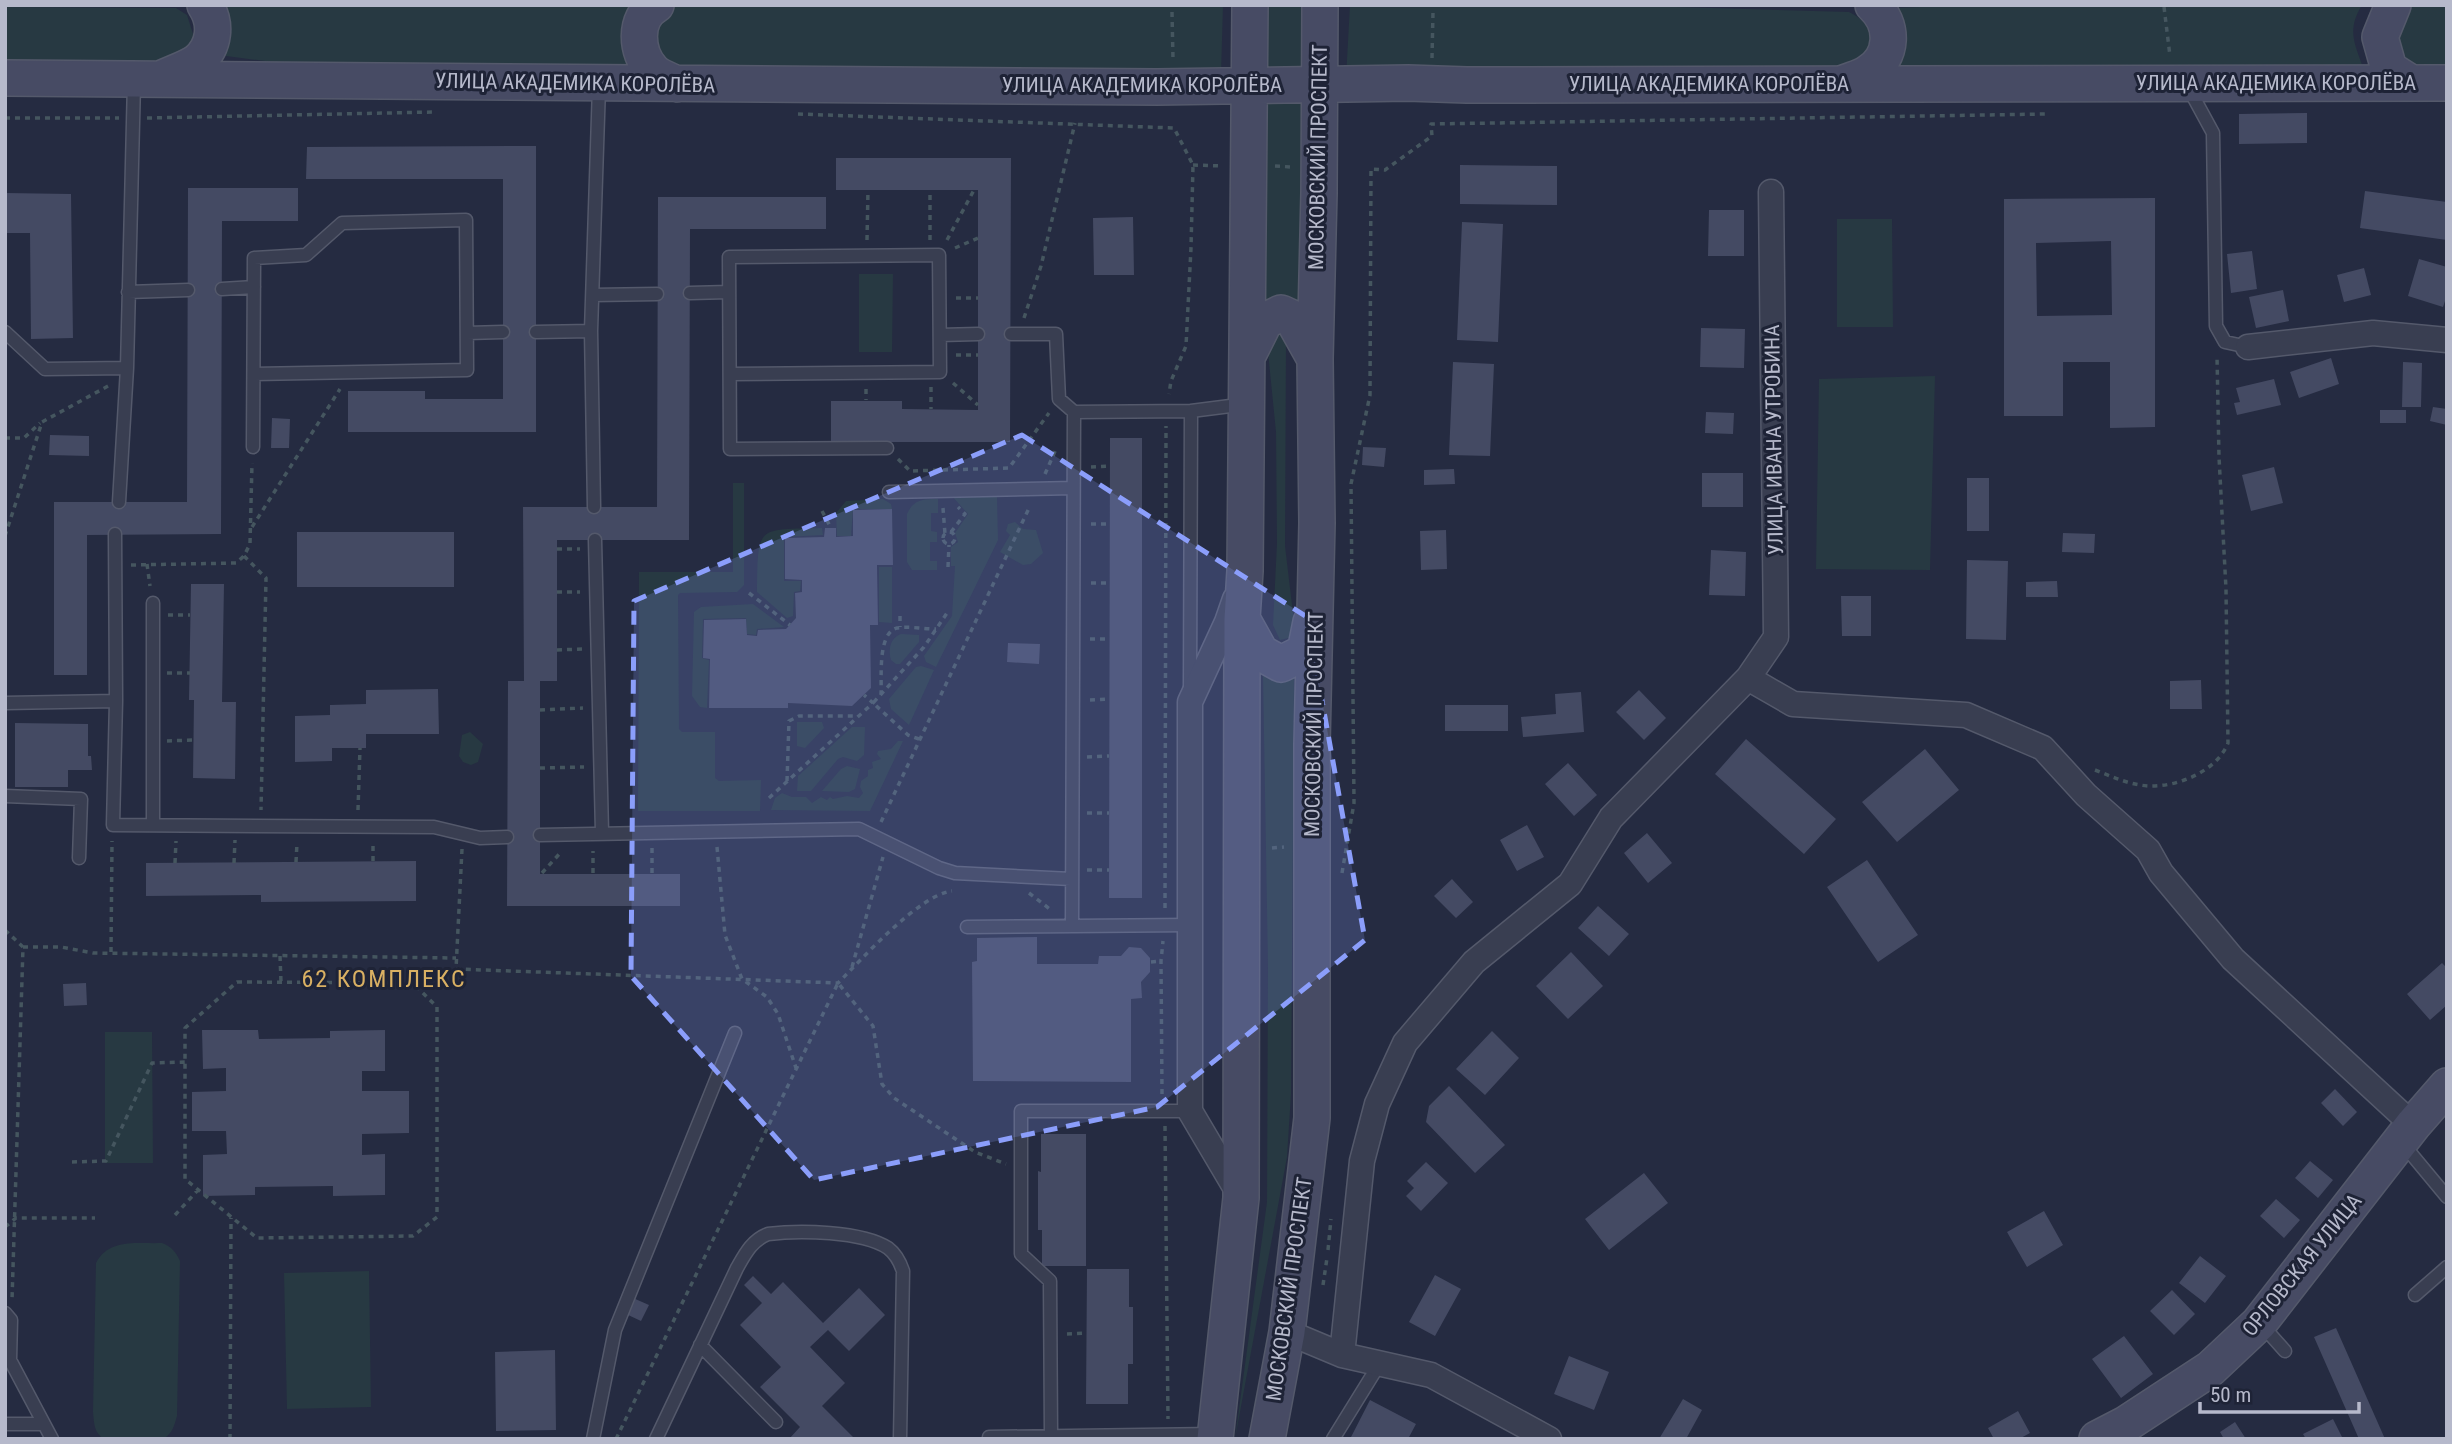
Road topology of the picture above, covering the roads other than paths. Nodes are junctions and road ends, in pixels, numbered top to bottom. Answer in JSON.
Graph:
{"nodes":[{"id":1,"x":205,"y":5,"type":"edge"},
{"id":2,"x":656,"y":5,"type":"edge"},
{"id":3,"x":1250,"y":5,"type":"edge"},
{"id":4,"x":1320,"y":5,"type":"edge"},
{"id":5,"x":1873,"y":5,"type":"edge"},
{"id":6,"x":2393,"y":5,"type":"edge"},
{"id":7,"x":2178,"y":74,"type":"junction"},
{"id":8,"x":5,"y":78,"type":"edge"},
{"id":9,"x":147,"y":79,"type":"junction"},
{"id":10,"x":599,"y":82,"type":"junction"},
{"id":11,"x":2411,"y":83,"type":"junction"},
{"id":12,"x":2447,"y":83,"type":"edge"},
{"id":13,"x":677,"y":84,"type":"junction"},
{"id":14,"x":1320,"y":84,"type":"junction"},
{"id":15,"x":1842,"y":84,"type":"junction"},
{"id":16,"x":1250,"y":85,"type":"junction"},
{"id":17,"x":1771,"y":192,"type":"dead end"},
{"id":18,"x":254,"y":287,"type":"junction"},
{"id":19,"x":222,"y":289,"type":"dead end"},
{"id":20,"x":188,"y":290,"type":"dead end"},
{"id":21,"x":128,"y":292,"type":"junction"},
{"id":22,"x":729,"y":292,"type":"junction"},
{"id":23,"x":690,"y":293,"type":"dead end"},
{"id":24,"x":657,"y":294,"type":"dead end"},
{"id":25,"x":593,"y":295,"type":"junction"},
{"id":26,"x":591,"y":331,"type":"junction"},
{"id":27,"x":5,"y":332,"type":"edge"},
{"id":28,"x":503,"y":332,"type":"dead end"},
{"id":29,"x":536,"y":332,"type":"dead end"},
{"id":30,"x":467,"y":333,"type":"junction"},
{"id":31,"x":978,"y":334,"type":"dead end"},
{"id":32,"x":1015,"y":334,"type":"road end"},
{"id":33,"x":940,"y":335,"type":"junction"},
{"id":34,"x":2447,"y":340,"type":"edge"},
{"id":35,"x":2248,"y":347,"type":"joint"},
{"id":36,"x":1247,"y":359,"type":"junction"},
{"id":37,"x":1315,"y":359,"type":"junction"},
{"id":38,"x":126,"y":372,"type":"junction"},
{"id":39,"x":254,"y":374,"type":"junction"},
{"id":40,"x":730,"y":374,"type":"junction"},
{"id":41,"x":1246,"y":404,"type":"junction"},
{"id":42,"x":1191,"y":411,"type":"junction"},
{"id":43,"x":1074,"y":412,"type":"junction"},
{"id":44,"x":253,"y":447,"type":"road end"},
{"id":45,"x":887,"y":448,"type":"road end"},
{"id":46,"x":1073,"y":488,"type":"junction"},
{"id":47,"x":889,"y":492,"type":"dead end"},
{"id":48,"x":119,"y":502,"type":"dead end"},
{"id":49,"x":594,"y":507,"type":"dead end"},
{"id":50,"x":115,"y":534,"type":"dead end"},
{"id":51,"x":595,"y":544,"type":"road end"},
{"id":52,"x":1245,"y":571,"type":"junction"},
{"id":53,"x":1316,"y":598,"type":"junction"},
{"id":54,"x":153,"y":603,"type":"road end"},
{"id":55,"x":1242,"y":619,"type":"junction"},
{"id":56,"x":1748,"y":678,"type":"junction"},
{"id":57,"x":116,"y":701,"type":"junction"},
{"id":58,"x":1190,"y":702,"type":"junction"},
{"id":59,"x":5,"y":703,"type":"edge"},
{"id":60,"x":5,"y":796,"type":"edge"},
{"id":61,"x":153,"y":825,"type":"junction"},
{"id":62,"x":598,"y":832,"type":"junction"},
{"id":63,"x":540,"y":835,"type":"dead end"},
{"id":64,"x":507,"y":837,"type":"dead end"},
{"id":65,"x":79,"y":858,"type":"dead end"},
{"id":66,"x":1071,"y":879,"type":"junction"},
{"id":67,"x":1190,"y":925,"type":"junction"},
{"id":68,"x":1072,"y":926,"type":"junction"},
{"id":69,"x":967,"y":927,"type":"dead end"},
{"id":70,"x":735,"y":1033,"type":"dead end"},
{"id":71,"x":2447,"y":1086,"type":"edge"},
{"id":72,"x":1190,"y":1111,"type":"junction"},
{"id":73,"x":2407,"y":1133,"type":"junction"},
{"id":74,"x":2447,"y":1197,"type":"edge"},
{"id":75,"x":1241,"y":1198,"type":"junction"},
{"id":76,"x":2447,"y":1267,"type":"edge"},
{"id":77,"x":2415,"y":1294,"type":"dead end"},
{"id":78,"x":8,"y":1316,"type":"edge"},
{"id":79,"x":2259,"y":1323,"type":"junction"},
{"id":80,"x":1287,"y":1332,"type":"junction"},
{"id":81,"x":700,"y":1345,"type":"junction"},
{"id":82,"x":2285,"y":1351,"type":"dead end"},
{"id":83,"x":1342,"y":1354,"type":"junction"},
{"id":84,"x":1380,"y":1363,"type":"junction"},
{"id":85,"x":776,"y":1422,"type":"dead end"},
{"id":86,"x":5,"y":1424,"type":"edge"},
{"id":87,"x":43,"y":1424,"type":"junction"},
{"id":88,"x":1051,"y":1435,"type":"junction"},
{"id":89,"x":1215,"y":1436,"type":"edge"},
{"id":90,"x":52,"y":1439,"type":"edge"},
{"id":91,"x":593,"y":1439,"type":"edge"},
{"id":92,"x":656,"y":1439,"type":"edge"},
{"id":93,"x":900,"y":1439,"type":"edge"},
{"id":94,"x":989,"y":1439,"type":"edge"},
{"id":95,"x":1267,"y":1439,"type":"edge"},
{"id":96,"x":1333,"y":1439,"type":"edge"},
{"id":97,"x":1549,"y":1439,"type":"edge"},
{"id":98,"x":2097,"y":1439,"type":"edge"}],
"edges":[{"from":1,"to":9,"type":"street"},
{"from":2,"to":13,"type":"street"},
{"from":3,"to":16,"type":"street"},
{"from":4,"to":14,"type":"street","name":"МОСКОВСКИЙ ПРОСПЕКТ"},
{"from":5,"to":15,"type":"street"},
{"from":6,"to":11,"type":"street"},
{"from":7,"to":11,"type":"street","name":"УЛИЦА АКАДЕМИКА КОРОЛЁВА"},
{"from":7,"to":15,"type":"street","name":"УЛИЦА АКАДЕМИКА КОРОЛЁВА"},
{"from":7,"to":35,"type":"lane"},
{"from":8,"to":9,"type":"street","name":"УЛИЦА АКАДЕМИКА КОРОЛЁВА"},
{"from":9,"to":10,"type":"street","name":"УЛИЦА АКАДЕМИКА КОРОЛЁВА"},
{"from":9,"to":21,"type":"lane"},
{"from":10,"to":13,"type":"street","name":"УЛИЦА АКАДЕМИКА КОРОЛЁВА"},
{"from":10,"to":25,"type":"lane"},
{"from":11,"to":12,"type":"street","name":"УЛИЦА АКАДЕМИКА КОРОЛЁВА"},
{"from":13,"to":16,"type":"street","name":"УЛИЦА АКАДЕМИКА КОРОЛЁВА"},
{"from":14,"to":15,"type":"street","name":"УЛИЦА АКАДЕМИКА КОРОЛЁВА"},
{"from":14,"to":16,"type":"street","name":"УЛИЦА АКАДЕМИКА КОРОЛЁВА"},
{"from":14,"to":37,"type":"street","name":"МОСКОВСКИЙ ПРОСПЕКТ"},
{"from":16,"to":36,"type":"street"},
{"from":17,"to":56,"type":"street","name":"УЛИЦА ИВАНА УТРОБИНА"},
{"from":18,"to":19,"type":"lane"},
{"from":18,"to":30,"type":"lane"},
{"from":18,"to":39,"type":"lane"},
{"from":20,"to":21,"type":"lane"},
{"from":21,"to":38,"type":"lane"},
{"from":22,"to":23,"type":"lane"},
{"from":22,"to":33,"type":"lane"},
{"from":22,"to":40,"type":"lane"},
{"from":24,"to":25,"type":"lane"},
{"from":25,"to":26,"type":"lane"},
{"from":26,"to":29,"type":"lane"},
{"from":26,"to":49,"type":"lane"},
{"from":27,"to":38,"type":"lane"},
{"from":28,"to":30,"type":"lane"},
{"from":30,"to":39,"type":"lane"},
{"from":31,"to":33,"type":"lane"},
{"from":32,"to":43,"type":"lane"},
{"from":33,"to":40,"type":"lane"},
{"from":34,"to":35,"type":"street"},
{"from":36,"to":37,"type":"street"},
{"from":36,"to":41,"type":"street"},
{"from":37,"to":53,"type":"street","name":"МОСКОВСКИЙ ПРОСПЕКТ"},
{"from":38,"to":48,"type":"lane"},
{"from":39,"to":44,"type":"lane"},
{"from":40,"to":45,"type":"lane"},
{"from":41,"to":42,"type":"lane"},
{"from":41,"to":52,"type":"street"},
{"from":42,"to":43,"type":"lane"},
{"from":42,"to":58,"type":"lane"},
{"from":43,"to":46,"type":"lane"},
{"from":46,"to":47,"type":"lane"},
{"from":46,"to":66,"type":"lane"},
{"from":50,"to":57,"type":"lane"},
{"from":51,"to":62,"type":"lane"},
{"from":52,"to":55,"type":"street"},
{"from":52,"to":58,"type":"street"},
{"from":53,"to":55,"type":"street"},
{"from":53,"to":80,"type":"street","name":"МОСКОВСКИЙ ПРОСПЕКТ"},
{"from":54,"to":61,"type":"lane"},
{"from":55,"to":75,"type":"street"},
{"from":56,"to":73,"type":"street"},
{"from":56,"to":83,"type":"street","name":"УЛИЦА ИВАНА УТРОБИНА"},
{"from":57,"to":59,"type":"lane"},
{"from":57,"to":61,"type":"lane"},
{"from":58,"to":67,"type":"street"},
{"from":60,"to":65,"type":"lane"},
{"from":61,"to":64,"type":"lane"},
{"from":62,"to":63,"type":"lane"},
{"from":62,"to":66,"type":"lane"},
{"from":66,"to":68,"type":"lane"},
{"from":67,"to":68,"type":"lane"},
{"from":67,"to":72,"type":"street"},
{"from":68,"to":69,"type":"lane"},
{"from":70,"to":91,"type":"lane"},
{"from":71,"to":73,"type":"street","name":"ОРЛОВСКАЯ УЛИЦА"},
{"from":72,"to":75,"type":"street"},
{"from":72,"to":88,"type":"lane"},
{"from":73,"to":74,"type":"lane"},
{"from":73,"to":79,"type":"street","name":"ОРЛОВСКАЯ УЛИЦА"},
{"from":75,"to":89,"type":"street"},
{"from":76,"to":77,"type":"lane"},
{"from":78,"to":87,"type":"lane"},
{"from":79,"to":82,"type":"lane"},
{"from":79,"to":98,"type":"street","name":"ОРЛОВСКАЯ УЛИЦА"},
{"from":80,"to":83,"type":"street"},
{"from":80,"to":95,"type":"street","name":"МОСКОВСКИЙ ПРОСПЕКТ"},
{"from":81,"to":85,"type":"lane"},
{"from":81,"to":92,"type":"lane"},
{"from":81,"to":93,"type":"lane"},
{"from":83,"to":84,"type":"street"},
{"from":84,"to":96,"type":"lane"},
{"from":84,"to":97,"type":"street"},
{"from":86,"to":87,"type":"lane"},
{"from":87,"to":90,"type":"lane"},
{"from":88,"to":89,"type":"lane"},
{"from":88,"to":94,"type":"lane"}]}
